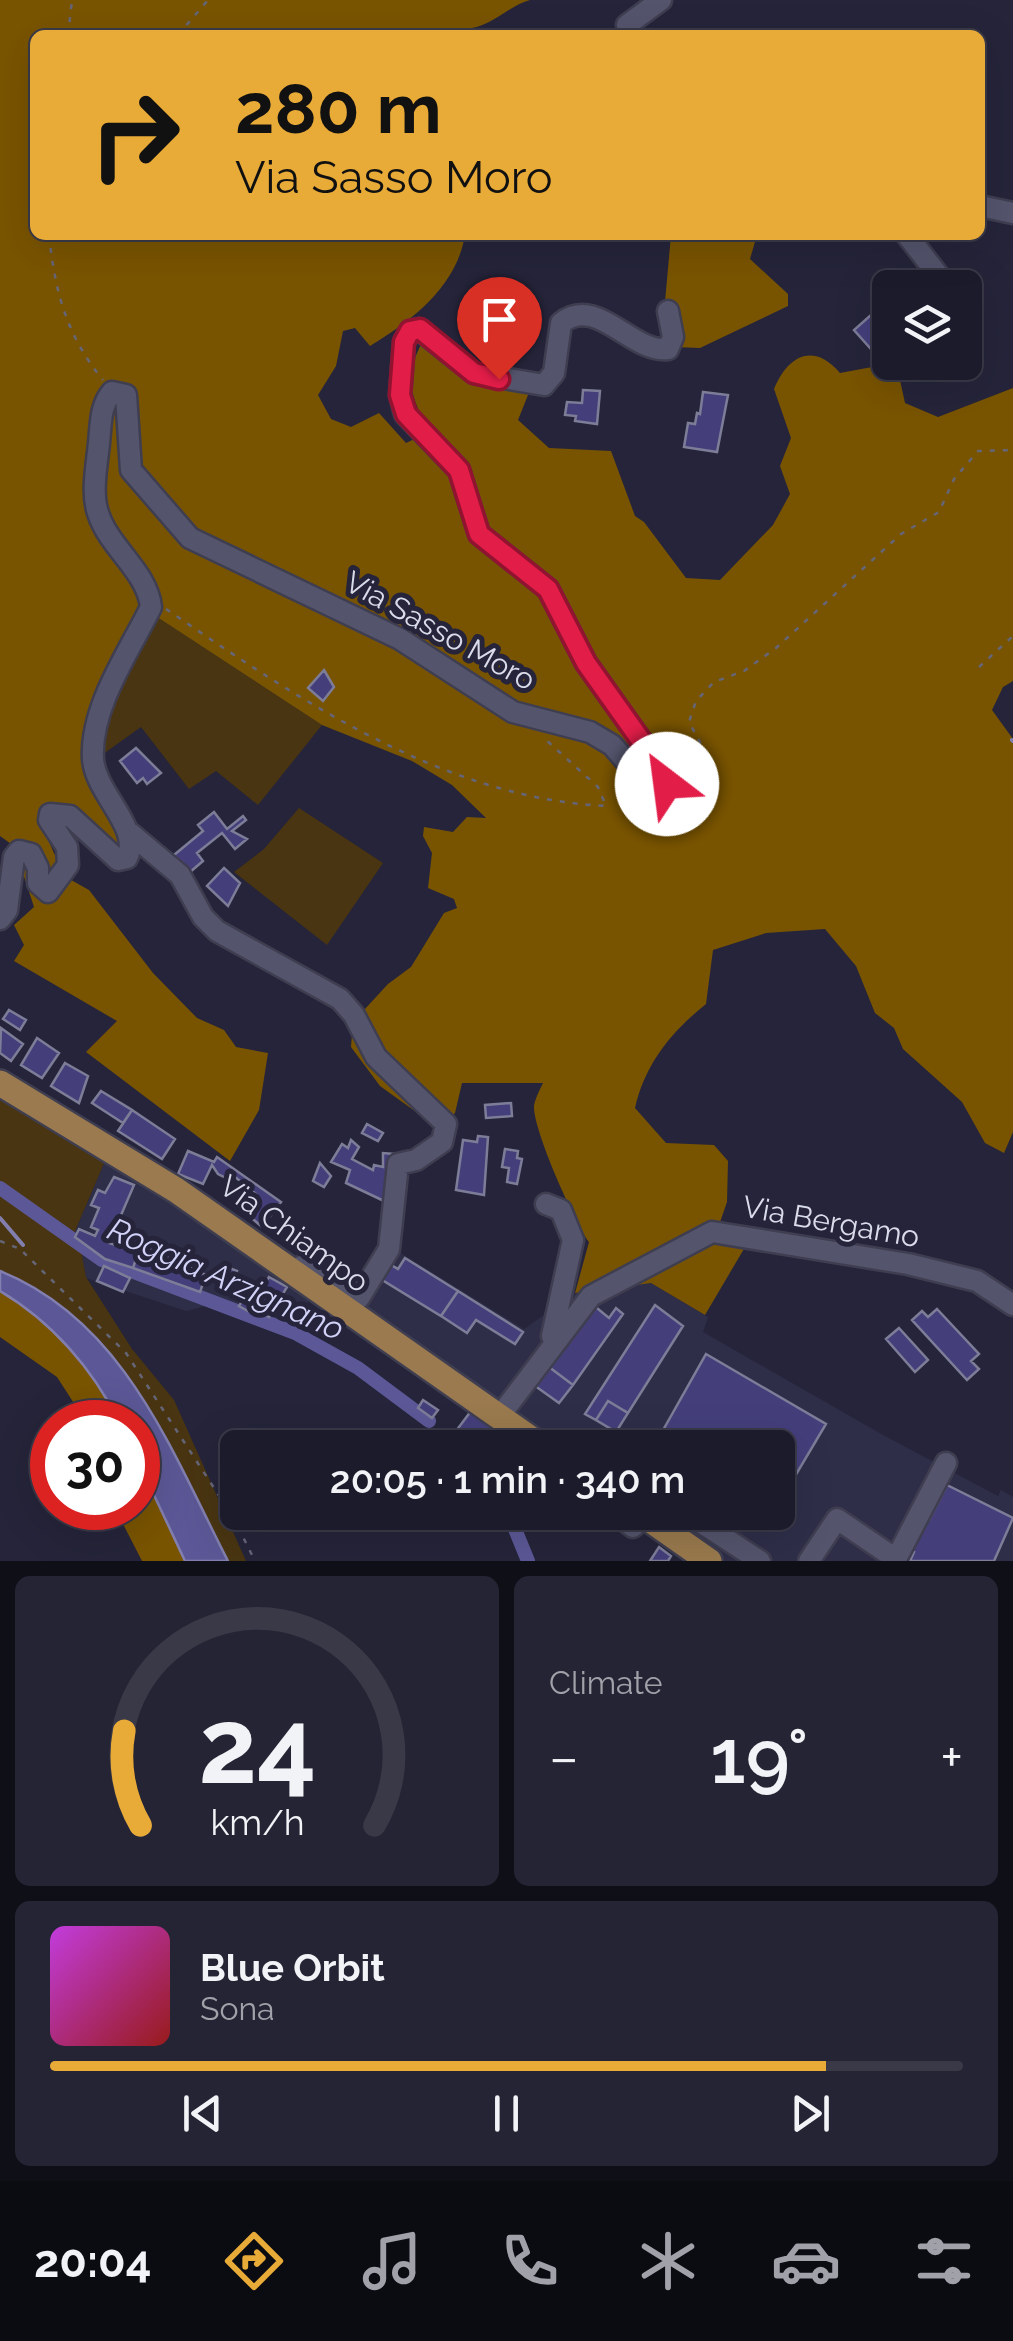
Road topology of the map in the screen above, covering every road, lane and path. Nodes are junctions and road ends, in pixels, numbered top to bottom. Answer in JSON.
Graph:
{"nodes":[{"id":1,"x":72,"y":0,"type":"edge"},
{"id":2,"x":208,"y":0,"type":"edge"},
{"id":3,"x":661,"y":0,"type":"edge"},
{"id":4,"x":628,"y":25,"type":"dead end"},
{"id":5,"x":69,"y":30,"type":"edge"},
{"id":6,"x":182,"y":30,"type":"edge"},
{"id":7,"x":985,"y":207,"type":"edge"},
{"id":8,"x":1013,"y":213,"type":"edge"},
{"id":9,"x":50,"y":240,"type":"edge"},
{"id":10,"x":911,"y":240,"type":"edge"},
{"id":11,"x":934,"y":270,"type":"edge"},
{"id":12,"x":668,"y":311,"type":"dead end"},
{"id":13,"x":112,"y":392,"type":"junction"},
{"id":14,"x":1013,"y":450,"type":"edge"},
{"id":15,"x":152,"y":607,"type":"junction"},
{"id":16,"x":1013,"y":636,"type":"edge"},
{"id":17,"x":980,"y":667,"type":"dead end"},
{"id":18,"x":541,"y":736,"type":"dead end"},
{"id":19,"x":665,"y":789,"type":"junction"},
{"id":20,"x":130,"y":833,"type":"junction"},
{"id":21,"x":0,"y":920,"type":"edge"},
{"id":22,"x":0,"y":1083,"type":"edge"},
{"id":23,"x":546,"y":1204,"type":"dead end"},
{"id":24,"x":0,"y":1234,"type":"edge"},
{"id":25,"x":0,"y":1241,"type":"edge"},
{"id":26,"x":6,"y":1243,"type":"junction"},
{"id":27,"x":292,"y":1272,"type":"junction"},
{"id":28,"x":1013,"y":1305,"type":"edge"},
{"id":29,"x":549,"y":1346,"type":"junction"},
{"id":30,"x":499,"y":1417,"type":"junction"},
{"id":31,"x":518,"y":1430,"type":"edge"},
{"id":32,"x":946,"y":1463,"type":"dead end"},
{"id":33,"x":666,"y":1530,"type":"edge"},
{"id":34,"x":713,"y":1530,"type":"edge"},
{"id":35,"x":818,"y":1558,"type":"edge"},
{"id":36,"x":895,"y":1560,"type":"edge"},
{"id":37,"x":255,"y":1561,"type":"edge"},
{"id":38,"x":709,"y":1561,"type":"edge"},
{"id":39,"x":760,"y":1561,"type":"edge"}],
"edges":[{"from":1,"to":5,"type":"path"},
{"from":2,"to":6,"type":"path"},
{"from":3,"to":4,"type":"street"},
{"from":7,"to":8,"type":"street"},
{"from":9,"to":13,"type":"path"},
{"from":10,"to":11,"type":"street"},
{"from":12,"to":19,"type":"street","name":"Via Sasso Moro"},
{"from":13,"to":15,"type":"street"},
{"from":13,"to":19,"type":"street","name":"Via Sasso Moro"},
{"from":14,"to":19,"type":"path"},
{"from":15,"to":18,"type":"path"},
{"from":15,"to":20,"type":"street"},
{"from":16,"to":17,"type":"path"},
{"from":20,"to":21,"type":"street"},
{"from":20,"to":27,"type":"street"},
{"from":22,"to":27,"type":"main road","name":"Via Chiampo"},
{"from":23,"to":29,"type":"street","name":"Via Bergamo"},
{"from":24,"to":26,"type":"path"},
{"from":25,"to":26,"type":"path"},
{"from":26,"to":37,"type":"path"},
{"from":27,"to":30,"type":"main road","name":"Via Chiampo"},
{"from":28,"to":29,"type":"street","name":"Via Bergamo"},
{"from":29,"to":30,"type":"street","name":"Via Bergamo"},
{"from":30,"to":31,"type":"main road","name":"Via Chiampo"},
{"from":32,"to":36,"type":"street"},
{"from":33,"to":38,"type":"main road"},
{"from":34,"to":39,"type":"street"},
{"from":35,"to":36,"type":"street"}]}
